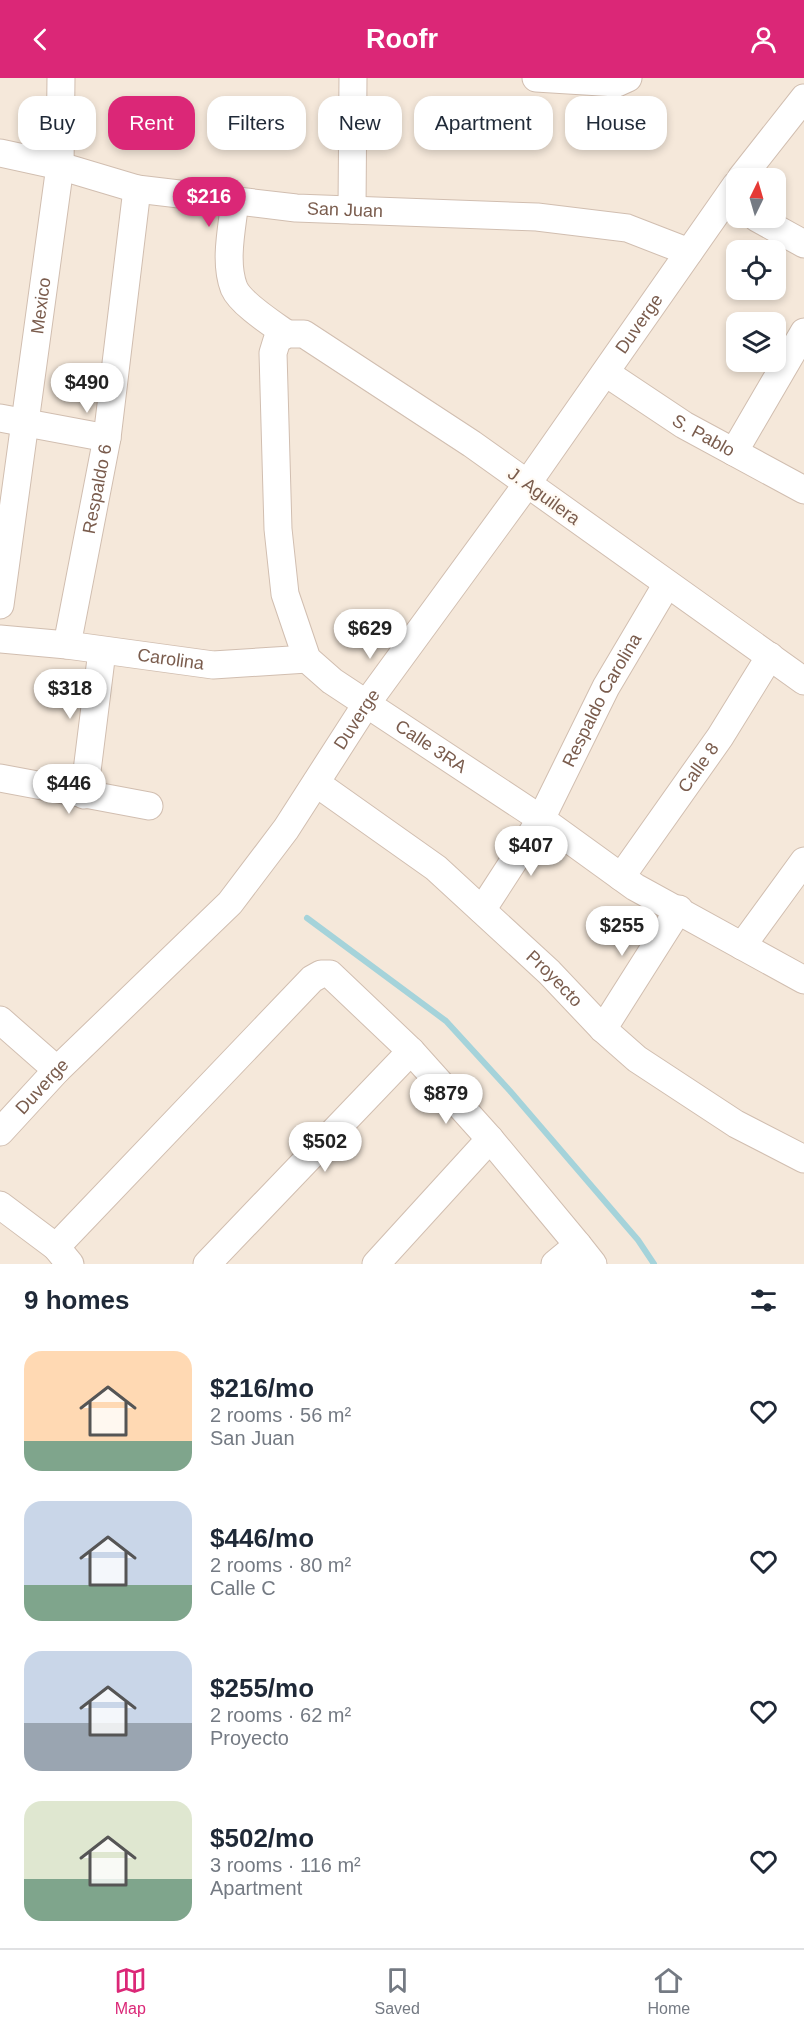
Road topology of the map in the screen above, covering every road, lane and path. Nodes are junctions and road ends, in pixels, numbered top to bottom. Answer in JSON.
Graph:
{"nodes":[{"id":1,"x":62,"y":78,"type":"edge"},
{"id":2,"x":353,"y":78,"type":"edge"},
{"id":3,"x":536,"y":78,"type":"edge"},
{"id":4,"x":628,"y":78,"type":"edge"},
{"id":5,"x":802,"y":103,"type":"edge"},
{"id":6,"x":0,"y":153,"type":"edge"},
{"id":7,"x":60,"y":166,"type":"junction"},
{"id":8,"x":753,"y":168,"type":"edge"},
{"id":9,"x":137,"y":189,"type":"junction"},
{"id":10,"x":235,"y":201,"type":"junction"},
{"id":11,"x":726,"y":204,"type":"edge"},
{"id":12,"x":352,"y":210,"type":"junction"},
{"id":13,"x":775,"y":228,"type":"edge"},
{"id":14,"x":804,"y":244,"type":"edge"},
{"id":15,"x":689,"y":252,"type":"junction"},
{"id":16,"x":804,"y":332,"type":"edge"},
{"id":17,"x":282,"y":337,"type":"junction"},
{"id":18,"x":606,"y":373,"type":"junction"},
{"id":19,"x":12,"y":421,"type":"edge"},
{"id":20,"x":107,"y":438,"type":"junction"},
{"id":21,"x":734,"y":453,"type":"junction"},
{"id":22,"x":527,"y":484,"type":"junction"},
{"id":23,"x":804,"y":490,"type":"edge"},
{"id":24,"x":667,"y":584,"type":"junction"},
{"id":25,"x":0,"y":605,"type":"edge"},
{"id":26,"x":0,"y":639,"type":"edge"},
{"id":27,"x":67,"y":645,"type":"junction"},
{"id":28,"x":102,"y":651,"type":"junction"},
{"id":29,"x":770,"y":656,"type":"junction"},
{"id":30,"x":307,"y":659,"type":"junction"},
{"id":31,"x":804,"y":681,"type":"edge"},
{"id":32,"x":367,"y":703,"type":"junction"},
{"id":33,"x":0,"y":778,"type":"edge"},
{"id":34,"x":316,"y":783,"type":"junction"},
{"id":35,"x":84,"y":795,"type":"junction"},
{"id":36,"x":149,"y":806,"type":"dead end"},
{"id":37,"x":541,"y":819,"type":"junction"},
{"id":38,"x":804,"y":861,"type":"edge"},
{"id":39,"x":621,"y":877,"type":"junction"},
{"id":40,"x":679,"y":909,"type":"junction"},
{"id":41,"x":482,"y":910,"type":"junction"},
{"id":42,"x":742,"y":946,"type":"junction"},
{"id":43,"x":804,"y":980,"type":"edge"},
{"id":44,"x":0,"y":1020,"type":"edge"},
{"id":45,"x":603,"y":1029,"type":"junction"},
{"id":46,"x":411,"y":1051,"type":"junction"},
{"id":47,"x":57,"y":1070,"type":"junction"},
{"id":48,"x":0,"y":1132,"type":"edge"},
{"id":49,"x":490,"y":1139,"type":"junction"},
{"id":50,"x":804,"y":1159,"type":"edge"},
{"id":51,"x":0,"y":1205,"type":"edge"},
{"id":52,"x":585,"y":1254,"type":"edge"},
{"id":53,"x":63,"y":1255,"type":"edge"},
{"id":54,"x":207,"y":1264,"type":"edge"},
{"id":55,"x":376,"y":1264,"type":"edge"},
{"id":56,"x":555,"y":1264,"type":"edge"}],
"edges":[{"from":1,"to":7,"type":"street","name":"Mexico"},
{"from":2,"to":12,"type":"street"},
{"from":3,"to":4,"type":"street"},
{"from":5,"to":8,"type":"street","name":"Duverge"},
{"from":6,"to":7,"type":"street","name":"San Juan"},
{"from":7,"to":9,"type":"street","name":"San Juan"},
{"from":7,"to":19,"type":"street","name":"Mexico"},
{"from":9,"to":10,"type":"street","name":"San Juan"},
{"from":9,"to":20,"type":"street","name":"Respaldo 6"},
{"from":10,"to":12,"type":"street","name":"San Juan"},
{"from":10,"to":17,"type":"street"},
{"from":11,"to":15,"type":"street","name":"Duverge"},
{"from":12,"to":15,"type":"street","name":"San Juan"},
{"from":13,"to":14,"type":"street"},
{"from":15,"to":18,"type":"street","name":"Duverge"},
{"from":16,"to":21,"type":"street"},
{"from":17,"to":22,"type":"street","name":"J. Aguilera"},
{"from":17,"to":30,"type":"street","name":"Calle 3RA"},
{"from":18,"to":21,"type":"street","name":"S. Pablo"},
{"from":18,"to":22,"type":"street","name":"Duverge"},
{"from":19,"to":20,"type":"street"},
{"from":19,"to":25,"type":"street","name":"Mexico"},
{"from":20,"to":27,"type":"street","name":"Respaldo 6"},
{"from":21,"to":23,"type":"street","name":"S. Pablo"},
{"from":22,"to":24,"type":"street","name":"J. Aguilera"},
{"from":22,"to":32,"type":"street","name":"Duverge"},
{"from":24,"to":29,"type":"street","name":"J. Aguilera"},
{"from":24,"to":37,"type":"street","name":"Respaldo Carolina"},
{"from":26,"to":27,"type":"street","name":"Carolina"},
{"from":27,"to":28,"type":"street","name":"Carolina"},
{"from":28,"to":30,"type":"street","name":"Carolina"},
{"from":28,"to":35,"type":"street"},
{"from":29,"to":31,"type":"street","name":"J. Aguilera"},
{"from":29,"to":39,"type":"street","name":"Calle 8"},
{"from":30,"to":32,"type":"street","name":"Calle 3RA"},
{"from":32,"to":34,"type":"street","name":"Duverge"},
{"from":32,"to":37,"type":"street","name":"Calle 3RA"},
{"from":33,"to":35,"type":"street"},
{"from":34,"to":41,"type":"street","name":"Proyecto"},
{"from":34,"to":47,"type":"street","name":"Duverge"},
{"from":35,"to":36,"type":"street"},
{"from":37,"to":39,"type":"street","name":"Calle 3RA"},
{"from":37,"to":41,"type":"street","name":"Respaldo Carolina"},
{"from":38,"to":42,"type":"street"},
{"from":39,"to":40,"type":"street","name":"Calle 3RA"},
{"from":40,"to":42,"type":"street","name":"Calle 3RA"},
{"from":40,"to":45,"type":"street"},
{"from":41,"to":45,"type":"street","name":"Proyecto"},
{"from":42,"to":43,"type":"street","name":"Calle 3RA"},
{"from":44,"to":47,"type":"street"},
{"from":45,"to":50,"type":"street","name":"Proyecto"},
{"from":46,"to":49,"type":"street"},
{"from":46,"to":53,"type":"street"},
{"from":46,"to":54,"type":"street"},
{"from":47,"to":48,"type":"street","name":"Duverge"},
{"from":49,"to":52,"type":"street"},
{"from":49,"to":55,"type":"street"},
{"from":51,"to":53,"type":"street"},
{"from":52,"to":56,"type":"street"}]}
